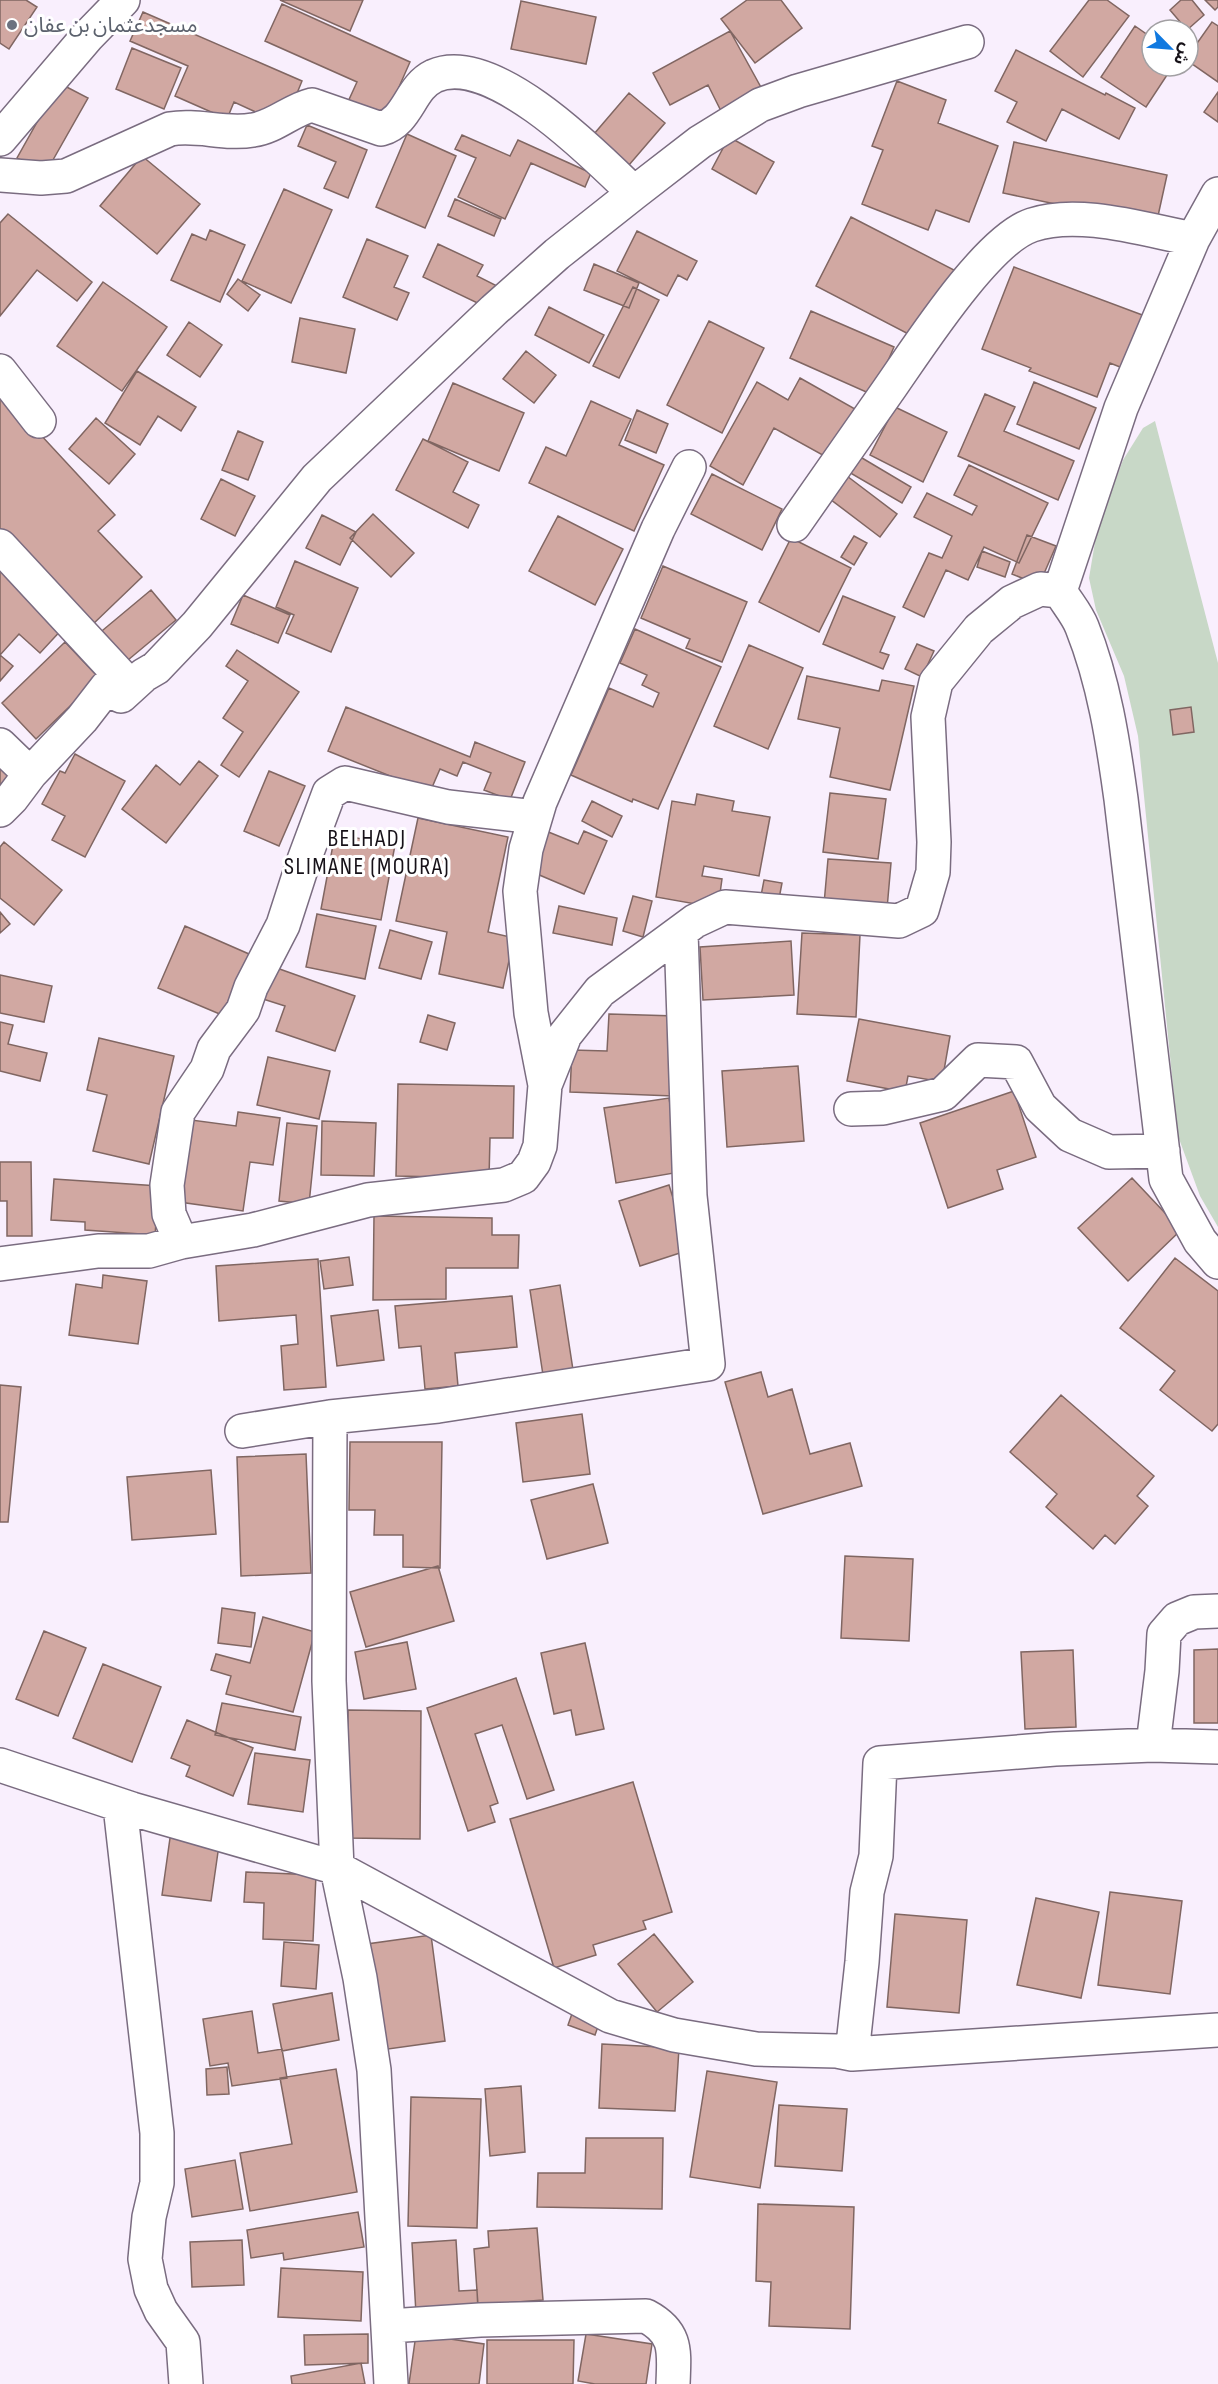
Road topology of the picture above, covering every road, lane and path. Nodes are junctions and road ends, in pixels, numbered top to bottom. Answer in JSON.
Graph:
{"nodes":[{"id":1,"x":123,"y":0,"type":"edge"},
{"id":2,"x":967,"y":42,"type":"dead end"},
{"id":3,"x":0,"y":139,"type":"edge"},
{"id":4,"x":0,"y":175,"type":"edge"},
{"id":5,"x":634,"y":193,"type":"junction"},
{"id":6,"x":1218,"y":194,"type":"edge"},
{"id":7,"x":1193,"y":239,"type":"junction"},
{"id":8,"x":0,"y":371,"type":"edge"},
{"id":9,"x":39,"y":422,"type":"dead end"},
{"id":10,"x":689,"y":467,"type":"dead end"},
{"id":11,"x":794,"y":525,"type":"dead end"},
{"id":12,"x":0,"y":546,"type":"edge"},
{"id":13,"x":1060,"y":591,"type":"junction"},
{"id":14,"x":130,"y":686,"type":"junction"},
{"id":15,"x":0,"y":745,"type":"edge"},
{"id":16,"x":30,"y":774,"type":"junction"},
{"id":17,"x":0,"y":810,"type":"edge"},
{"id":18,"x":535,"y":818,"type":"junction"},
{"id":19,"x":681,"y":932,"type":"junction"},
{"id":20,"x":545,"y":1085,"type":"junction"},
{"id":21,"x":851,"y":1109,"type":"dead end"},
{"id":22,"x":1163,"y":1151,"type":"junction"},
{"id":23,"x":181,"y":1242,"type":"junction"},
{"id":24,"x":1218,"y":1262,"type":"edge"},
{"id":25,"x":0,"y":1264,"type":"edge"},
{"id":26,"x":330,"y":1417,"type":"junction"},
{"id":27,"x":242,"y":1431,"type":"dead end"},
{"id":28,"x":1218,"y":1611,"type":"edge"},
{"id":29,"x":1153,"y":1745,"type":"junction"},
{"id":30,"x":1218,"y":1747,"type":"edge"},
{"id":31,"x":0,"y":1765,"type":"edge"},
{"id":32,"x":120,"y":1806,"type":"junction"},
{"id":33,"x":337,"y":1868,"type":"junction"},
{"id":34,"x":1218,"y":2030,"type":"edge"},
{"id":35,"x":852,"y":2054,"type":"junction"},
{"id":36,"x":389,"y":2326,"type":"junction"},
{"id":37,"x":186,"y":2384,"type":"edge"},
{"id":38,"x":391,"y":2384,"type":"edge"},
{"id":39,"x":673,"y":2384,"type":"edge"}],
"edges":[{"from":1,"to":3,"type":"street"},
{"from":2,"to":5,"type":"street"},
{"from":4,"to":5,"type":"street"},
{"from":5,"to":14,"type":"street"},
{"from":6,"to":7,"type":"street"},
{"from":7,"to":11,"type":"street"},
{"from":7,"to":13,"type":"street"},
{"from":8,"to":9,"type":"street"},
{"from":10,"to":18,"type":"street"},
{"from":12,"to":14,"type":"street"},
{"from":13,"to":19,"type":"street"},
{"from":13,"to":22,"type":"street"},
{"from":14,"to":16,"type":"street"},
{"from":15,"to":16,"type":"street"},
{"from":16,"to":17,"type":"street"},
{"from":18,"to":20,"type":"street"},
{"from":18,"to":23,"type":"street"},
{"from":19,"to":20,"type":"street"},
{"from":19,"to":26,"type":"street"},
{"from":20,"to":23,"type":"street"},
{"from":21,"to":22,"type":"street"},
{"from":22,"to":24,"type":"street"},
{"from":23,"to":25,"type":"street"},
{"from":26,"to":27,"type":"street"},
{"from":26,"to":33,"type":"street"},
{"from":28,"to":29,"type":"street"},
{"from":29,"to":30,"type":"street"},
{"from":29,"to":35,"type":"street"},
{"from":31,"to":32,"type":"street"},
{"from":32,"to":33,"type":"street"},
{"from":32,"to":37,"type":"street"},
{"from":33,"to":35,"type":"street"},
{"from":33,"to":36,"type":"street"},
{"from":34,"to":35,"type":"street"},
{"from":36,"to":38,"type":"street"},
{"from":36,"to":39,"type":"street"}]}
